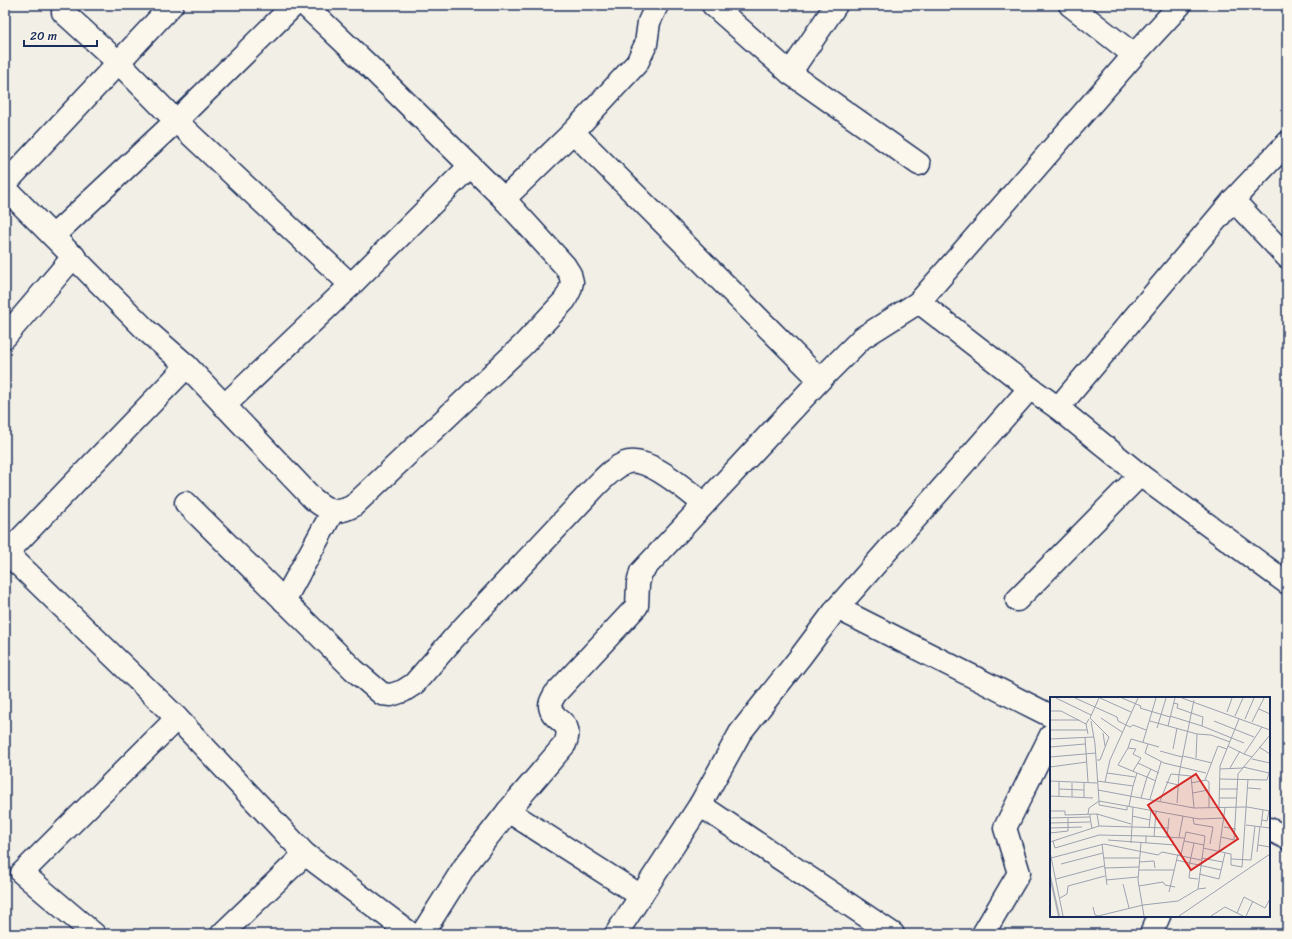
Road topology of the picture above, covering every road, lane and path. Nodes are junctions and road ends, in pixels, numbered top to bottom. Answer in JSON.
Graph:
{"nodes":[{"id":1,"x":172,"y":5,"type":"edge"},
{"id":2,"x":294,"y":5,"type":"edge"},
{"id":3,"x":305,"y":5,"type":"edge"},
{"id":4,"x":658,"y":5,"type":"edge"},
{"id":5,"x":713,"y":5,"type":"edge"},
{"id":6,"x":836,"y":5,"type":"edge"},
{"id":7,"x":1070,"y":5,"type":"edge"},
{"id":8,"x":1180,"y":5,"type":"edge"},
{"id":9,"x":63,"y":12,"type":"dead end"},
{"id":10,"x":1134,"y":55,"type":"junction"},
{"id":11,"x":119,"y":63,"type":"junction"},
{"id":12,"x":790,"y":73,"type":"junction"},
{"id":13,"x":176,"y":121,"type":"junction"},
{"id":14,"x":573,"y":132,"type":"junction"},
{"id":15,"x":1287,"y":143,"type":"edge"},
{"id":16,"x":919,"y":164,"type":"dead end"},
{"id":17,"x":470,"y":166,"type":"junction"},
{"id":18,"x":5,"y":184,"type":"edge"},
{"id":19,"x":5,"y":188,"type":"edge"},
{"id":20,"x":504,"y":199,"type":"junction"},
{"id":21,"x":1233,"y":200,"type":"junction"},
{"id":22,"x":53,"y":236,"type":"junction"},
{"id":23,"x":74,"y":256,"type":"junction"},
{"id":24,"x":1287,"y":258,"type":"edge"},
{"id":25,"x":351,"y":285,"type":"junction"},
{"id":26,"x":919,"y":302,"type":"junction"},
{"id":27,"x":5,"y":337,"type":"edge"},
{"id":28,"x":187,"y":366,"type":"junction"},
{"id":29,"x":820,"y":380,"type":"junction"},
{"id":30,"x":1030,"y":388,"type":"junction"},
{"id":31,"x":224,"y":406,"type":"junction"},
{"id":32,"x":1058,"y":408,"type":"junction"},
{"id":33,"x":1140,"y":475,"type":"junction"},
{"id":34,"x":186,"y":503,"type":"dead end"},
{"id":35,"x":704,"y":504,"type":"junction"},
{"id":36,"x":333,"y":511,"type":"junction"},
{"id":37,"x":6,"y":554,"type":"edge"},
{"id":38,"x":1287,"y":582,"type":"edge"},
{"id":39,"x":1017,"y":600,"type":"dead end"},
{"id":40,"x":284,"y":601,"type":"junction"},
{"id":41,"x":837,"y":608,"type":"junction"},
{"id":42,"x":1050,"y":715,"type":"edge"},
{"id":43,"x":176,"y":718,"type":"junction"},
{"id":44,"x":1050,"y":737,"type":"edge"},
{"id":45,"x":700,"y":805,"type":"junction"},
{"id":46,"x":508,"y":811,"type":"junction"},
{"id":47,"x":1270,"y":830,"type":"edge"},
{"id":48,"x":1287,"y":838,"type":"edge"},
{"id":49,"x":305,"y":854,"type":"junction"},
{"id":50,"x":641,"y":896,"type":"junction"},
{"id":51,"x":1159,"y":917,"type":"edge"},
{"id":52,"x":94,"y":934,"type":"edge"},
{"id":53,"x":222,"y":934,"type":"edge"},
{"id":54,"x":411,"y":934,"type":"edge"},
{"id":55,"x":422,"y":934,"type":"edge"},
{"id":56,"x":616,"y":934,"type":"edge"},
{"id":57,"x":893,"y":934,"type":"edge"},
{"id":58,"x":983,"y":934,"type":"edge"},
{"id":59,"x":1151,"y":934,"type":"edge"}],
"edges":[{"from":1,"to":11,"type":"street"},
{"from":2,"to":13,"type":"street"},
{"from":3,"to":17,"type":"street"},
{"from":4,"to":14,"type":"street"},
{"from":5,"to":12,"type":"street"},
{"from":6,"to":12,"type":"street"},
{"from":7,"to":10,"type":"street"},
{"from":8,"to":10,"type":"street"},
{"from":9,"to":11,"type":"street"},
{"from":10,"to":26,"type":"street"},
{"from":11,"to":13,"type":"street"},
{"from":11,"to":18,"type":"street"},
{"from":12,"to":16,"type":"street"},
{"from":13,"to":22,"type":"street"},
{"from":13,"to":25,"type":"street"},
{"from":14,"to":20,"type":"street"},
{"from":14,"to":29,"type":"street"},
{"from":15,"to":21,"type":"street"},
{"from":17,"to":20,"type":"street"},
{"from":17,"to":25,"type":"street"},
{"from":19,"to":22,"type":"street"},
{"from":20,"to":36,"type":"street"},
{"from":21,"to":24,"type":"street"},
{"from":21,"to":32,"type":"street"},
{"from":22,"to":23,"type":"street"},
{"from":23,"to":27,"type":"street"},
{"from":23,"to":28,"type":"street"},
{"from":25,"to":31,"type":"street"},
{"from":26,"to":29,"type":"street"},
{"from":26,"to":30,"type":"street"},
{"from":28,"to":31,"type":"street"},
{"from":28,"to":37,"type":"street"},
{"from":29,"to":35,"type":"street"},
{"from":30,"to":32,"type":"street"},
{"from":30,"to":41,"type":"street"},
{"from":31,"to":36,"type":"street"},
{"from":32,"to":33,"type":"street"},
{"from":33,"to":38,"type":"street"},
{"from":33,"to":39,"type":"street"},
{"from":34,"to":40,"type":"street"},
{"from":35,"to":40,"type":"street"},
{"from":35,"to":46,"type":"street"},
{"from":36,"to":40,"type":"street"},
{"from":37,"to":43,"type":"street"},
{"from":41,"to":42,"type":"street"},
{"from":41,"to":45,"type":"street"},
{"from":43,"to":49,"type":"street"},
{"from":43,"to":52,"type":"street"},
{"from":44,"to":58,"type":"street"},
{"from":45,"to":50,"type":"street"},
{"from":45,"to":57,"type":"street"},
{"from":46,"to":50,"type":"street"},
{"from":46,"to":55,"type":"street"},
{"from":47,"to":48,"type":"street"},
{"from":49,"to":53,"type":"street"},
{"from":49,"to":54,"type":"street"},
{"from":50,"to":56,"type":"street"},
{"from":51,"to":59,"type":"street"}]}
